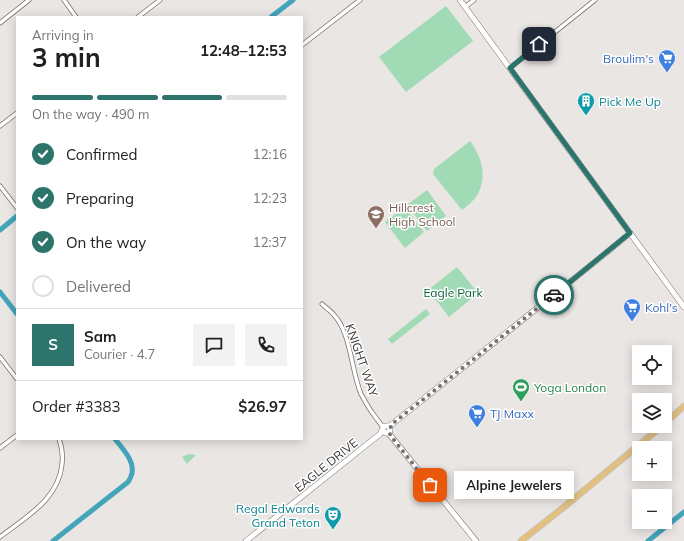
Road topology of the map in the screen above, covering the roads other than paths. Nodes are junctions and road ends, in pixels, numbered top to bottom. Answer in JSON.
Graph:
{"nodes":[{"id":1,"x":29,"y":0,"type":"edge"},
{"id":2,"x":64,"y":0,"type":"edge"},
{"id":3,"x":160,"y":0,"type":"edge"},
{"id":4,"x":360,"y":0,"type":"edge"},
{"id":5,"x":460,"y":0,"type":"edge"},
{"id":6,"x":474,"y":0,"type":"edge"},
{"id":7,"x":595,"y":0,"type":"edge"},
{"id":8,"x":465,"y":7,"type":"junction"},
{"id":9,"x":75,"y":16,"type":"edge"},
{"id":10,"x":139,"y":16,"type":"edge"},
{"id":11,"x":0,"y":23,"type":"edge"},
{"id":12,"x":303,"y":44,"type":"edge"},
{"id":13,"x":510,"y":68,"type":"junction"},
{"id":14,"x":16,"y":114,"type":"edge"},
{"id":15,"x":0,"y":126,"type":"edge"},
{"id":16,"x":0,"y":186,"type":"edge"},
{"id":17,"x":16,"y":207,"type":"edge"},
{"id":18,"x":630,"y":233,"type":"junction"},
{"id":19,"x":322,"y":304,"type":"dead end"},
{"id":20,"x":684,"y":307,"type":"edge"},
{"id":21,"x":0,"y":359,"type":"edge"},
{"id":22,"x":16,"y":378,"type":"edge"},
{"id":23,"x":684,"y":406,"type":"edge"},
{"id":24,"x":672,"y":417,"type":"edge"},
{"id":25,"x":386,"y":430,"type":"junction"},
{"id":26,"x":654,"y":433,"type":"edge"},
{"id":27,"x":16,"y":436,"type":"edge"},
{"id":28,"x":60,"y":440,"type":"edge"},
{"id":29,"x":0,"y":448,"type":"edge"},
{"id":30,"x":0,"y":537,"type":"edge"},
{"id":31,"x":246,"y":541,"type":"edge"},
{"id":32,"x":476,"y":541,"type":"edge"},
{"id":33,"x":521,"y":541,"type":"edge"}],
"edges":[{"from":1,"to":11,"type":"street"},
{"from":2,"to":9,"type":"street"},
{"from":3,"to":10,"type":"street"},
{"from":4,"to":12,"type":"street"},
{"from":5,"to":8,"type":"street"},
{"from":6,"to":8,"type":"street"},
{"from":7,"to":13,"type":"street"},
{"from":8,"to":13,"type":"street"},
{"from":13,"to":18,"type":"street"},
{"from":14,"to":15,"type":"street"},
{"from":16,"to":17,"type":"street"},
{"from":18,"to":20,"type":"street"},
{"from":18,"to":25,"type":"street","name":"EAGLE DRIVE"},
{"from":19,"to":25,"type":"street","name":"KNIGHT WAY"},
{"from":21,"to":22,"type":"street"},
{"from":23,"to":24,"type":"main road"},
{"from":25,"to":31,"type":"street","name":"EAGLE DRIVE"},
{"from":25,"to":32,"type":"street","name":"KNIGHT WAY"},
{"from":26,"to":33,"type":"main road"},
{"from":27,"to":29,"type":"street"},
{"from":28,"to":30,"type":"street"}]}
